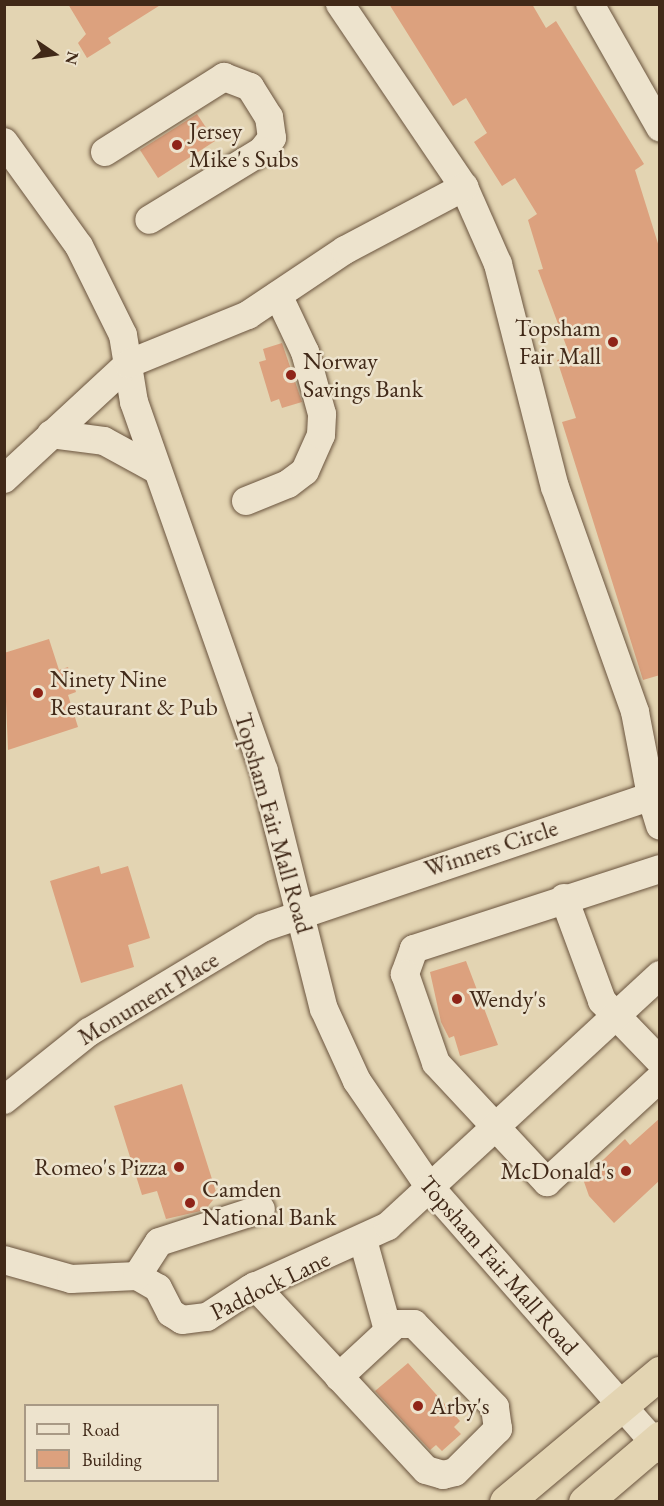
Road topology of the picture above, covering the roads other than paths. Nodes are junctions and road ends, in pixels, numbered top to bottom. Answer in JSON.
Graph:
{"nodes":[{"id":1,"x":340,"y":4,"type":"edge"},
{"id":2,"x":590,"y":4,"type":"edge"},
{"id":3,"x":660,"y":127,"type":"edge"},
{"id":4,"x":4,"y":142,"type":"edge"},
{"id":5,"x":105,"y":152,"type":"dead end"},
{"id":6,"x":464,"y":187,"type":"junction"},
{"id":7,"x":149,"y":220,"type":"dead end"},
{"id":8,"x":278,"y":295,"type":"junction"},
{"id":9,"x":128,"y":364,"type":"junction"},
{"id":10,"x":51,"y":434,"type":"junction"},
{"id":11,"x":157,"y":470,"type":"junction"},
{"id":12,"x":4,"y":479,"type":"edge"},
{"id":13,"x":246,"y":501,"type":"dead end"},
{"id":14,"x":655,"y":794,"type":"edge"},
{"id":15,"x":660,"y":826,"type":"edge"},
{"id":16,"x":660,"y":869,"type":"edge"},
{"id":17,"x":564,"y":898,"type":"junction"},
{"id":18,"x":303,"y":912,"type":"junction"},
{"id":19,"x":660,"y":975,"type":"edge"},
{"id":20,"x":618,"y":1016,"type":"junction"},
{"id":21,"x":660,"y":1061,"type":"edge"},
{"id":22,"x":660,"y":1078,"type":"edge"},
{"id":23,"x":4,"y":1100,"type":"edge"},
{"id":24,"x":497,"y":1125,"type":"junction"},
{"id":25,"x":429,"y":1186,"type":"junction"},
{"id":26,"x":261,"y":1209,"type":"dead end"},
{"id":27,"x":363,"y":1240,"type":"junction"},
{"id":28,"x":4,"y":1260,"type":"edge"},
{"id":29,"x":136,"y":1276,"type":"junction"},
{"id":30,"x":255,"y":1286,"type":"junction"},
{"id":31,"x":388,"y":1330,"type":"junction"},
{"id":32,"x":660,"y":1373,"type":"edge"},
{"id":33,"x":339,"y":1377,"type":"junction"},
{"id":34,"x":622,"y":1405,"type":"junction"},
{"id":35,"x":658,"y":1443,"type":"edge"},
{"id":36,"x":506,"y":1502,"type":"edge"},
{"id":37,"x":585,"y":1502,"type":"edge"}],
"edges":[{"from":1,"to":6,"type":"street"},
{"from":2,"to":3,"type":"street"},
{"from":4,"to":9,"type":"street","name":"Topsham Fair Mall Road"},
{"from":5,"to":7,"type":"street"},
{"from":6,"to":8,"type":"street"},
{"from":6,"to":14,"type":"street"},
{"from":8,"to":9,"type":"street"},
{"from":8,"to":13,"type":"street"},
{"from":9,"to":10,"type":"street"},
{"from":9,"to":11,"type":"street","name":"Topsham Fair Mall Road"},
{"from":10,"to":11,"type":"street"},
{"from":10,"to":12,"type":"street"},
{"from":11,"to":18,"type":"street","name":"Topsham Fair Mall Road"},
{"from":14,"to":15,"type":"street"},
{"from":14,"to":18,"type":"street","name":"Winners Circle"},
{"from":16,"to":17,"type":"street"},
{"from":17,"to":20,"type":"street"},
{"from":17,"to":24,"type":"street"},
{"from":18,"to":23,"type":"street","name":"Monument Place"},
{"from":18,"to":25,"type":"street","name":"Topsham Fair Mall Road"},
{"from":19,"to":20,"type":"street"},
{"from":20,"to":21,"type":"street"},
{"from":20,"to":24,"type":"street"},
{"from":22,"to":24,"type":"street"},
{"from":24,"to":25,"type":"street"},
{"from":25,"to":27,"type":"street","name":"Paddock Lane"},
{"from":25,"to":34,"type":"street","name":"Topsham Fair Mall Road"},
{"from":26,"to":29,"type":"street"},
{"from":27,"to":30,"type":"street","name":"Paddock Lane"},
{"from":27,"to":31,"type":"street"},
{"from":28,"to":29,"type":"street"},
{"from":29,"to":30,"type":"street","name":"Paddock Lane"},
{"from":30,"to":33,"type":"street"},
{"from":31,"to":33,"type":"street"},
{"from":31,"to":33,"type":"street"},
{"from":32,"to":34,"type":"highway"},
{"from":34,"to":35,"type":"street","name":"Topsham Fair Mall Road"},
{"from":34,"to":36,"type":"highway"},
{"from":35,"to":37,"type":"highway"}]}
